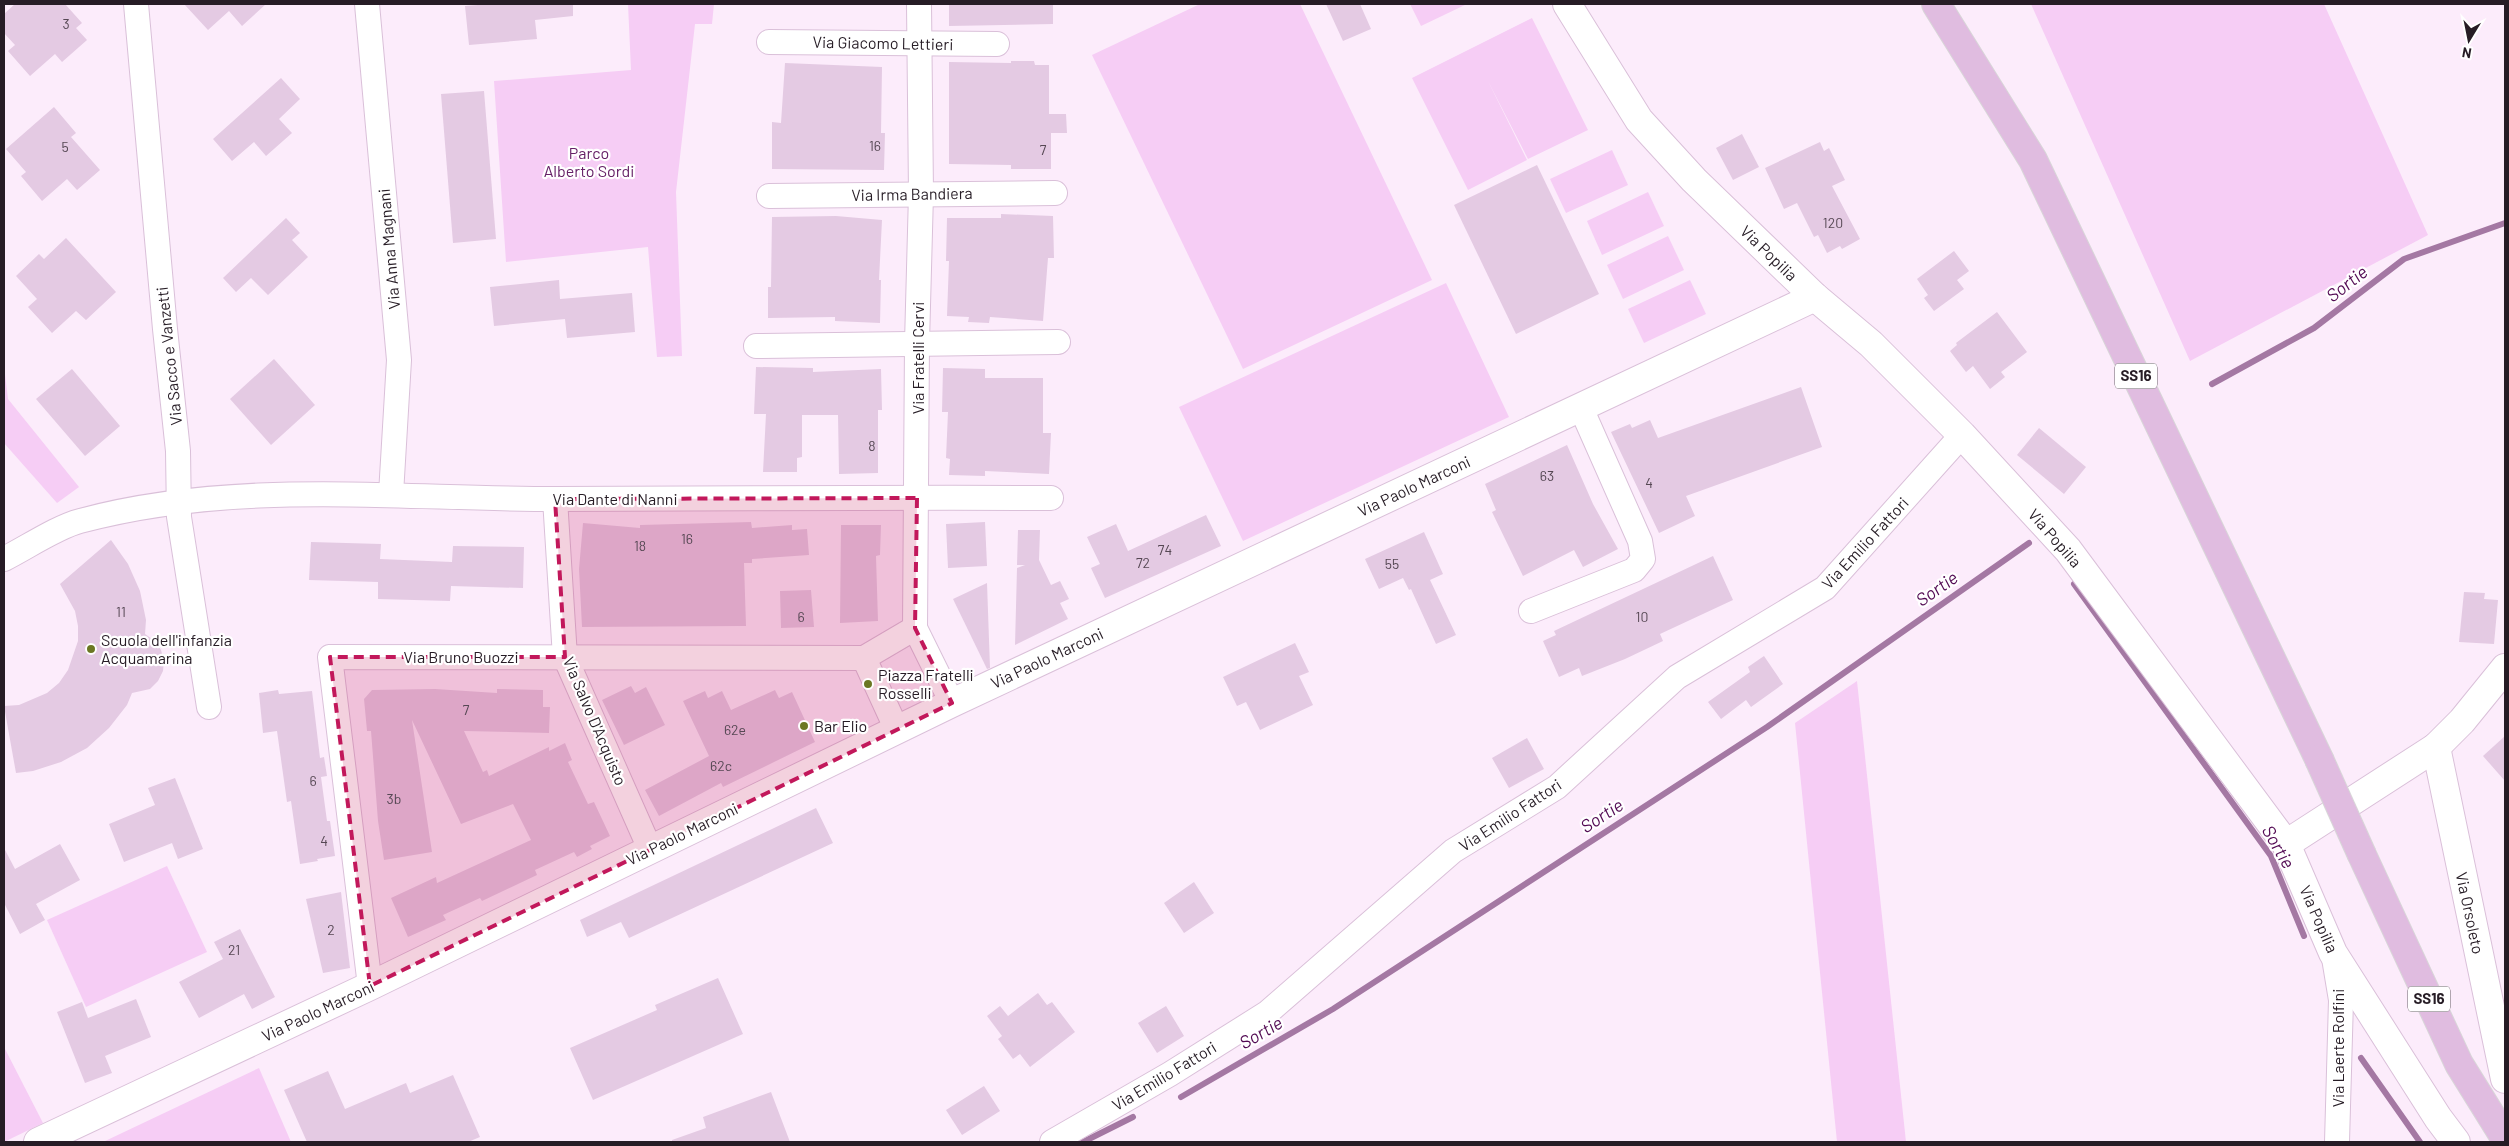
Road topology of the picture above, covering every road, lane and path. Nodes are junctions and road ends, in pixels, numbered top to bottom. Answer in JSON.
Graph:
{"nodes":[{"id":1,"x":136,"y":4,"type":"edge"},
{"id":2,"x":367,"y":4,"type":"edge"},
{"id":3,"x":919,"y":4,"type":"edge"},
{"id":4,"x":1567,"y":4,"type":"edge"},
{"id":5,"x":1936,"y":4,"type":"edge"},
{"id":6,"x":769,"y":42,"type":"dead end"},
{"id":7,"x":918,"y":44,"type":"junction"},
{"id":8,"x":997,"y":44,"type":"dead end"},
{"id":9,"x":1055,"y":192,"type":"dead end"},
{"id":10,"x":921,"y":194,"type":"junction"},
{"id":11,"x":769,"y":196,"type":"dead end"},
{"id":12,"x":1815,"y":297,"type":"junction"},
{"id":13,"x":1058,"y":342,"type":"dead end"},
{"id":14,"x":917,"y":343,"type":"junction"},
{"id":15,"x":756,"y":346,"type":"dead end"},
{"id":16,"x":1581,"y":408,"type":"junction"},
{"id":17,"x":1962,"y":435,"type":"junction"},
{"id":18,"x":391,"y":494,"type":"junction"},
{"id":19,"x":918,"y":498,"type":"junction"},
{"id":20,"x":1051,"y":498,"type":"dead end"},
{"id":21,"x":555,"y":499,"type":"junction"},
{"id":22,"x":179,"y":502,"type":"junction"},
{"id":23,"x":4,"y":559,"type":"edge"},
{"id":24,"x":1530,"y":612,"type":"dead end"},
{"id":25,"x":915,"y":628,"type":"junction"},
{"id":26,"x":565,"y":657,"type":"junction"},
{"id":27,"x":864,"y":658,"type":"junction"},
{"id":28,"x":2505,"y":668,"type":"edge"},
{"id":29,"x":952,"y":703,"type":"junction"},
{"id":30,"x":210,"y":707,"type":"dead end"},
{"id":31,"x":897,"y":730,"type":"junction"},
{"id":32,"x":2436,"y":747,"type":"junction"},
{"id":33,"x":2286,"y":844,"type":"junction"},
{"id":34,"x":650,"y":848,"type":"junction"},
{"id":35,"x":2334,"y":953,"type":"junction"},
{"id":36,"x":370,"y":986,"type":"junction"},
{"id":37,"x":2505,"y":1080,"type":"edge"},
{"id":38,"x":2505,"y":1138,"type":"edge"},
{"id":39,"x":38,"y":1142,"type":"edge"},
{"id":40,"x":1052,"y":1142,"type":"edge"},
{"id":41,"x":2337,"y":1142,"type":"edge"},
{"id":42,"x":2456,"y":1142,"type":"edge"}],
"edges":[{"from":1,"to":22,"type":"street","name":"Via Sacco e Vanzetti"},
{"from":2,"to":18,"type":"street","name":"Via Anna Magnani"},
{"from":3,"to":7,"type":"street","name":"Via Fratelli Cervi"},
{"from":4,"to":12,"type":"street","name":"Via Popilia"},
{"from":5,"to":38,"type":"main road","number":"SS16","bridge":true},
{"from":6,"to":7,"type":"street","name":"Via Giacomo Lettieri"},
{"from":7,"to":8,"type":"street","name":"Via Giacomo Lettieri"},
{"from":7,"to":10,"type":"street","name":"Via Fratelli Cervi"},
{"from":9,"to":10,"type":"street","name":"Via Irma Bandiera"},
{"from":10,"to":11,"type":"street","name":"Via Irma Bandiera"},
{"from":10,"to":14,"type":"street","name":"Via Fratelli Cervi"},
{"from":12,"to":16,"type":"street","name":"Via Paolo Marconi"},
{"from":12,"to":17,"type":"street","name":"Via Popilia"},
{"from":13,"to":14,"type":"street"},
{"from":14,"to":15,"type":"street"},
{"from":14,"to":19,"type":"street","name":"Via Fratelli Cervi"},
{"from":16,"to":24,"type":"street"},
{"from":16,"to":29,"type":"street","name":"Via Paolo Marconi"},
{"from":17,"to":33,"type":"street","name":"Via Popilia"},
{"from":17,"to":40,"type":"street","name":"Via Emilio Fattori"},
{"from":18,"to":21,"type":"street","name":"Via Dante di Nanni"},
{"from":18,"to":22,"type":"street","name":"Via Dante di Nanni"},
{"from":19,"to":20,"type":"street","name":"Via Dante di Nanni"},
{"from":19,"to":21,"type":"street","name":"Via Dante di Nanni"},
{"from":19,"to":25,"type":"street","name":"Via Fratelli Cervi"},
{"from":21,"to":26,"type":"street","name":"Via Salvo D'Acquisto"},
{"from":22,"to":23,"type":"street","name":"Via Dante di Nanni"},
{"from":22,"to":30,"type":"street","name":"Via Sacco e Vanzetti"},
{"from":25,"to":27,"type":"street"},
{"from":25,"to":29,"type":"street","name":"Via Fratelli Cervi"},
{"from":26,"to":27,"type":"street","name":"Via Bruno Buozzi"},
{"from":26,"to":34,"type":"street","name":"Via Salvo D'Acquisto"},
{"from":26,"to":36,"type":"street","name":"Via Bruno Buozzi"},
{"from":27,"to":31,"type":"street"},
{"from":28,"to":32,"type":"street"},
{"from":29,"to":31,"type":"street","name":"Via Paolo Marconi"},
{"from":31,"to":34,"type":"street","name":"Via Paolo Marconi"},
{"from":32,"to":33,"type":"street"},
{"from":32,"to":37,"type":"street","name":"Via Orsoleto"},
{"from":33,"to":35,"type":"street","name":"Via Popilia"},
{"from":34,"to":36,"type":"street","name":"Via Paolo Marconi"},
{"from":35,"to":41,"type":"street","name":"Via Laerte Rolfini"},
{"from":35,"to":42,"type":"street","name":"Via Popilia"},
{"from":36,"to":39,"type":"street","name":"Via Paolo Marconi"}]}
